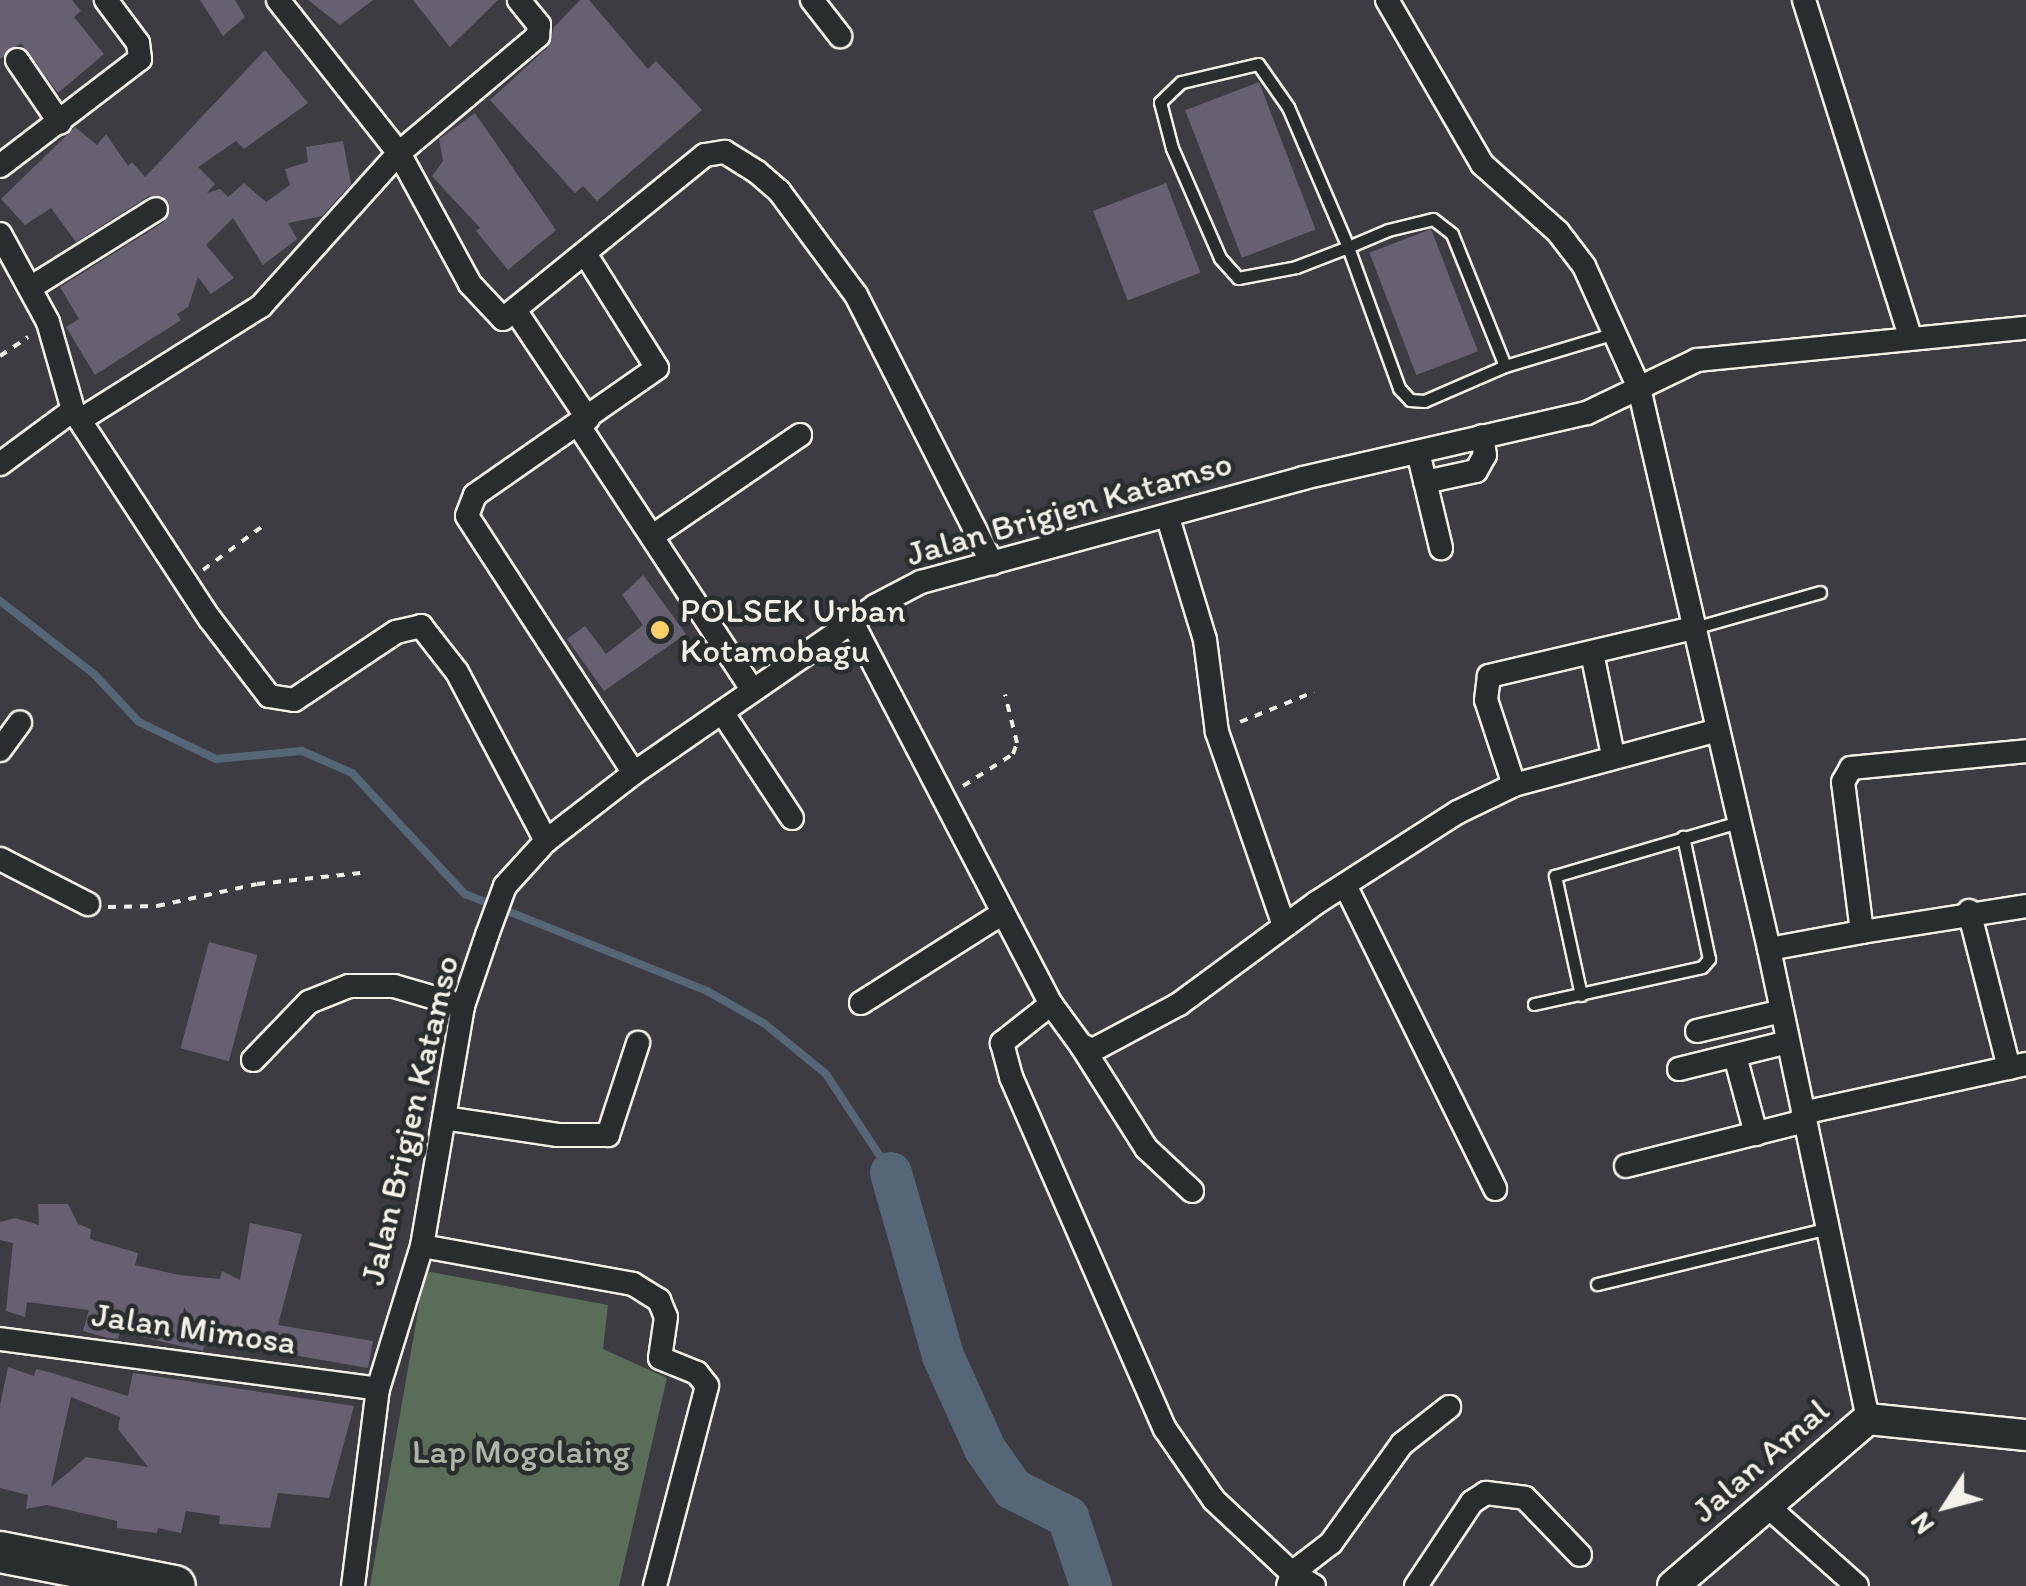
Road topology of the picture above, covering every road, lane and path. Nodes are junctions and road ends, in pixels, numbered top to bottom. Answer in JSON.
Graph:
{"nodes":[{"id":1,"x":106,"y":0,"type":"edge"},
{"id":2,"x":278,"y":0,"type":"edge"},
{"id":3,"x":519,"y":0,"type":"edge"},
{"id":4,"x":812,"y":0,"type":"edge"},
{"id":5,"x":1387,"y":0,"type":"edge"},
{"id":6,"x":1804,"y":0,"type":"edge"},
{"id":7,"x":840,"y":36,"type":"dead end"},
{"id":8,"x":18,"y":60,"type":"dead end"},
{"id":9,"x":60,"y":124,"type":"junction"},
{"id":10,"x":400,"y":153,"type":"junction"},
{"id":11,"x":0,"y":166,"type":"edge"},
{"id":12,"x":156,"y":209,"type":"dead end"},
{"id":13,"x":0,"y":234,"type":"edge"},
{"id":14,"x":1348,"y":247,"type":"junction"},
{"id":15,"x":586,"y":255,"type":"junction"},
{"id":16,"x":33,"y":286,"type":"junction"},
{"id":17,"x":516,"y":310,"type":"junction"},
{"id":18,"x":48,"y":322,"type":"junction"},
{"id":19,"x":2026,"y":328,"type":"edge"},
{"id":20,"x":1616,"y":333,"type":"junction"},
{"id":21,"x":1910,"y":337,"type":"junction"},
{"id":22,"x":0,"y":356,"type":"edge"},
{"id":23,"x":1506,"y":366,"type":"junction"},
{"id":24,"x":1639,"y":388,"type":"junction"},
{"id":25,"x":77,"y":415,"type":"junction"},
{"id":26,"x":583,"y":422,"type":"junction"},
{"id":27,"x":800,"y":435,"type":"dead end"},
{"id":28,"x":1482,"y":436,"type":"junction"},
{"id":29,"x":1418,"y":452,"type":"junction"},
{"id":30,"x":0,"y":464,"type":"edge"},
{"id":31,"x":1424,"y":482,"type":"junction"},
{"id":32,"x":1168,"y":518,"type":"junction"},
{"id":33,"x":264,"y":525,"type":"dead end"},
{"id":34,"x":654,"y":535,"type":"junction"},
{"id":35,"x":1441,"y":548,"type":"dead end"},
{"id":36,"x":992,"y":563,"type":"junction"},
{"id":37,"x":187,"y":582,"type":"junction"},
{"id":38,"x":1820,"y":592,"type":"dead end"},
{"id":39,"x":852,"y":622,"type":"junction"},
{"id":40,"x":1694,"y":628,"type":"junction"},
{"id":41,"x":1592,"y":652,"type":"junction"},
{"id":42,"x":752,"y":689,"type":"junction"},
{"id":43,"x":1314,"y":692,"type":"dead end"},
{"id":44,"x":1005,"y":694,"type":"dead end"},
{"id":45,"x":722,"y":712,"type":"junction"},
{"id":46,"x":20,"y":722,"type":"dead end"},
{"id":47,"x":1718,"y":730,"type":"junction"},
{"id":48,"x":1216,"y":732,"type":"junction"},
{"id":49,"x":0,"y":750,"type":"edge"},
{"id":50,"x":2026,"y":750,"type":"edge"},
{"id":51,"x":1612,"y":755,"type":"junction"},
{"id":52,"x":634,"y":773,"type":"junction"},
{"id":53,"x":1514,"y":784,"type":"junction"},
{"id":54,"x":946,"y":796,"type":"junction"},
{"id":55,"x":792,"y":818,"type":"dead end"},
{"id":56,"x":1739,"y":822,"type":"junction"},
{"id":57,"x":1683,"y":838,"type":"junction"},
{"id":58,"x":546,"y":841,"type":"junction"},
{"id":59,"x":0,"y":859,"type":"edge"},
{"id":60,"x":360,"y":874,"type":"dead end"},
{"id":61,"x":1344,"y":885,"type":"junction"},
{"id":62,"x":88,"y":904,"type":"joint"},
{"id":63,"x":2026,"y":906,"type":"edge"},
{"id":64,"x":1969,"y":911,"type":"junction"},
{"id":65,"x":1003,"y":913,"type":"junction"},
{"id":66,"x":1284,"y":926,"type":"junction"},
{"id":67,"x":1862,"y":932,"type":"junction"},
{"id":68,"x":1769,"y":949,"type":"junction"},
{"id":69,"x":1581,"y":994,"type":"junction"},
{"id":70,"x":861,"y":1003,"type":"dead end"},
{"id":71,"x":1051,"y":1004,"type":"junction"},
{"id":72,"x":1534,"y":1004,"type":"dead end"},
{"id":73,"x":464,"y":1006,"type":"junction"},
{"id":74,"x":1782,"y":1011,"type":"junction"},
{"id":75,"x":1697,"y":1030,"type":"dead end"},
{"id":76,"x":1788,"y":1042,"type":"junction"},
{"id":77,"x":638,"y":1043,"type":"dead end"},
{"id":78,"x":1081,"y":1044,"type":"junction"},
{"id":79,"x":1735,"y":1056,"type":"junction"},
{"id":80,"x":253,"y":1060,"type":"dead end"},
{"id":81,"x":2018,"y":1066,"type":"edge"},
{"id":82,"x":1679,"y":1069,"type":"dead end"},
{"id":83,"x":1804,"y":1117,"type":"junction"},
{"id":84,"x":444,"y":1118,"type":"junction"},
{"id":85,"x":1756,"y":1134,"type":"junction"},
{"id":86,"x":1626,"y":1166,"type":"dead end"},
{"id":87,"x":1495,"y":1188,"type":"dead end"},
{"id":88,"x":1192,"y":1191,"type":"dead end"},
{"id":89,"x":1828,"y":1228,"type":"junction"},
{"id":90,"x":422,"y":1246,"type":"junction"},
{"id":91,"x":1597,"y":1284,"type":"dead end"},
{"id":92,"x":0,"y":1339,"type":"edge"},
{"id":93,"x":378,"y":1389,"type":"junction"},
{"id":94,"x":1449,"y":1407,"type":"dead end"},
{"id":95,"x":1868,"y":1419,"type":"junction"},
{"id":96,"x":2026,"y":1435,"type":"edge"},
{"id":97,"x":1765,"y":1504,"type":"junction"},
{"id":98,"x":0,"y":1552,"type":"edge"},
{"id":99,"x":1580,"y":1555,"type":"dead end"},
{"id":100,"x":0,"y":1569,"type":"edge"},
{"id":101,"x":1290,"y":1579,"type":"edge"},
{"id":102,"x":107,"y":1582,"type":"edge"},
{"id":103,"x":176,"y":1586,"type":"edge"},
{"id":104,"x":354,"y":1586,"type":"edge"},
{"id":105,"x":654,"y":1586,"type":"edge"},
{"id":106,"x":1314,"y":1586,"type":"edge"},
{"id":107,"x":1416,"y":1586,"type":"edge"},
{"id":108,"x":1673,"y":1586,"type":"edge"},
{"id":109,"x":1857,"y":1586,"type":"edge"}],
"edges":[{"from":1,"to":9,"type":"street"},
{"from":2,"to":10,"type":"street"},
{"from":3,"to":10,"type":"street"},
{"from":4,"to":7,"type":"street"},
{"from":5,"to":20,"type":"street"},
{"from":6,"to":21,"type":"street"},
{"from":8,"to":9,"type":"street"},
{"from":9,"to":11,"type":"street"},
{"from":10,"to":17,"type":"street"},
{"from":10,"to":25,"type":"street"},
{"from":12,"to":16,"type":"street"},
{"from":13,"to":16,"type":"street"},
{"from":14,"to":14,"type":"lane"},
{"from":14,"to":23,"type":"lane"},
{"from":14,"to":23,"type":"lane"},
{"from":15,"to":17,"type":"street"},
{"from":15,"to":26,"type":"street"},
{"from":15,"to":36,"type":"street"},
{"from":16,"to":18,"type":"street"},
{"from":17,"to":26,"type":"street"},
{"from":18,"to":22,"type":"path"},
{"from":18,"to":25,"type":"street"},
{"from":19,"to":21,"type":"street","name":"Jalan Brigjen Katamso"},
{"from":20,"to":23,"type":"lane"},
{"from":20,"to":24,"type":"street"},
{"from":21,"to":24,"type":"street","name":"Jalan Brigjen Katamso"},
{"from":24,"to":28,"type":"street","name":"Jalan Brigjen Katamso"},
{"from":24,"to":40,"type":"street"},
{"from":25,"to":30,"type":"street"},
{"from":25,"to":37,"type":"street"},
{"from":26,"to":34,"type":"street"},
{"from":26,"to":52,"type":"street"},
{"from":27,"to":34,"type":"street"},
{"from":28,"to":29,"type":"street","name":"Jalan Brigjen Katamso"},
{"from":28,"to":31,"type":"street"},
{"from":29,"to":31,"type":"street"},
{"from":29,"to":32,"type":"street","name":"Jalan Brigjen Katamso"},
{"from":31,"to":35,"type":"street"},
{"from":32,"to":36,"type":"street","name":"Jalan Brigjen Katamso"},
{"from":32,"to":48,"type":"street"},
{"from":33,"to":37,"type":"path"},
{"from":34,"to":42,"type":"street"},
{"from":36,"to":39,"type":"street","name":"Jalan Brigjen Katamso"},
{"from":37,"to":58,"type":"street"},
{"from":38,"to":40,"type":"lane"},
{"from":39,"to":42,"type":"street","name":"Jalan Brigjen Katamso"},
{"from":39,"to":54,"type":"street"},
{"from":40,"to":41,"type":"street"},
{"from":40,"to":47,"type":"street"},
{"from":41,"to":51,"type":"street"},
{"from":41,"to":53,"type":"street"},
{"from":42,"to":45,"type":"street","name":"Jalan Brigjen Katamso"},
{"from":43,"to":48,"type":"path"},
{"from":44,"to":54,"type":"path"},
{"from":45,"to":52,"type":"street","name":"Jalan Brigjen Katamso"},
{"from":45,"to":55,"type":"street"},
{"from":46,"to":49,"type":"street"},
{"from":47,"to":51,"type":"street"},
{"from":47,"to":56,"type":"street"},
{"from":48,"to":66,"type":"street"},
{"from":50,"to":67,"type":"street"},
{"from":51,"to":53,"type":"street"},
{"from":52,"to":58,"type":"street","name":"Jalan Brigjen Katamso"},
{"from":53,"to":61,"type":"street"},
{"from":54,"to":65,"type":"street"},
{"from":56,"to":57,"type":"lane"},
{"from":56,"to":68,"type":"street"},
{"from":57,"to":69,"type":"lane"},
{"from":57,"to":69,"type":"lane"},
{"from":58,"to":73,"type":"street","name":"Jalan Brigjen Katamso"},
{"from":59,"to":62,"type":"street"},
{"from":60,"to":62,"type":"path"},
{"from":61,"to":66,"type":"street"},
{"from":61,"to":87,"type":"street"},
{"from":63,"to":64,"type":"street"},
{"from":64,"to":67,"type":"street"},
{"from":64,"to":81,"type":"street"},
{"from":65,"to":70,"type":"street"},
{"from":65,"to":71,"type":"street"},
{"from":66,"to":78,"type":"street"},
{"from":67,"to":68,"type":"street"},
{"from":68,"to":74,"type":"street"},
{"from":69,"to":72,"type":"lane"},
{"from":71,"to":78,"type":"street"},
{"from":71,"to":101,"type":"street"},
{"from":73,"to":80,"type":"street"},
{"from":73,"to":84,"type":"street","name":"Jalan Brigjen Katamso"},
{"from":74,"to":75,"type":"street"},
{"from":74,"to":76,"type":"street"},
{"from":76,"to":79,"type":"street"},
{"from":76,"to":83,"type":"street"},
{"from":77,"to":84,"type":"street"},
{"from":78,"to":88,"type":"street"},
{"from":79,"to":82,"type":"street"},
{"from":79,"to":85,"type":"street"},
{"from":81,"to":83,"type":"street"},
{"from":83,"to":85,"type":"street"},
{"from":83,"to":89,"type":"street"},
{"from":84,"to":90,"type":"street","name":"Jalan Brigjen Katamso"},
{"from":85,"to":86,"type":"street"},
{"from":89,"to":91,"type":"lane"},
{"from":89,"to":95,"type":"street"},
{"from":90,"to":93,"type":"street","name":"Jalan Brigjen Katamso"},
{"from":90,"to":105,"type":"street"},
{"from":92,"to":93,"type":"street","name":"Jalan Mimosa"},
{"from":93,"to":104,"type":"street","name":"Jalan Brigjen Katamso"},
{"from":94,"to":101,"type":"street"},
{"from":95,"to":96,"type":"street","name":"Jalan Amal"},
{"from":95,"to":97,"type":"street","name":"Jalan Amal"},
{"from":97,"to":108,"type":"street","name":"Jalan Amal"},
{"from":97,"to":109,"type":"street"},
{"from":98,"to":102,"type":"highway"},
{"from":99,"to":107,"type":"street"},
{"from":100,"to":102,"type":"highway"},
{"from":101,"to":106,"type":"street"},
{"from":102,"to":103,"type":"highway"}]}
